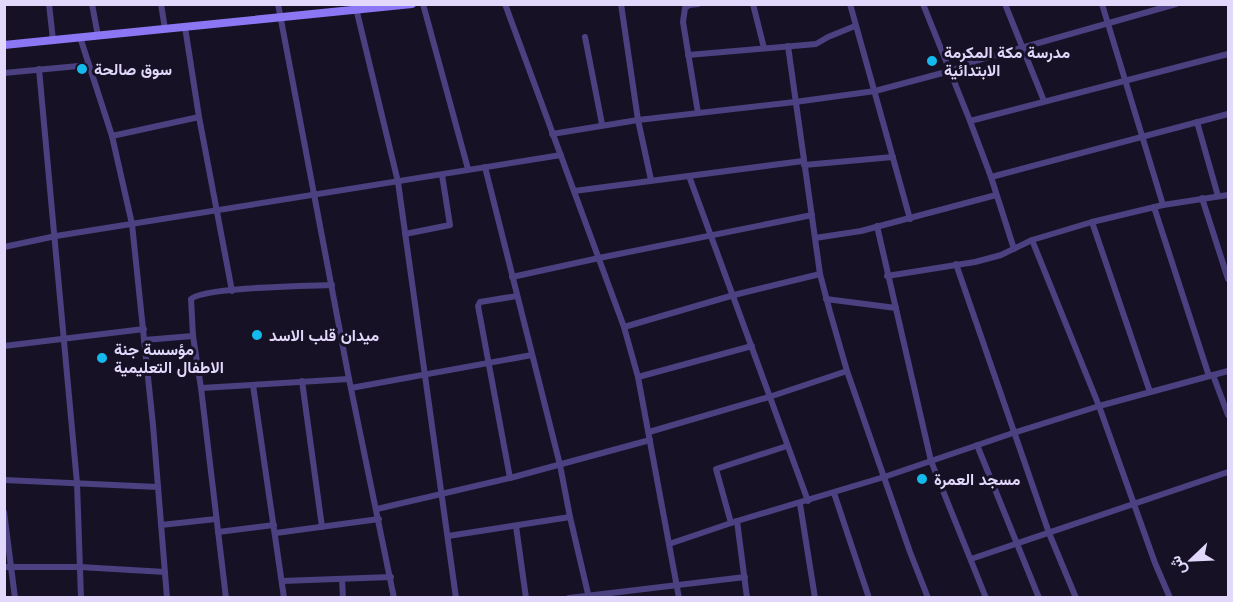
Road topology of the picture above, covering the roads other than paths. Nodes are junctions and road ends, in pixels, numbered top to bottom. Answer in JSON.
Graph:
{"nodes":[{"id":1,"x":49,"y":4,"type":"edge"},
{"id":2,"x":92,"y":4,"type":"edge"},
{"id":3,"x":161,"y":4,"type":"edge"},
{"id":4,"x":278,"y":4,"type":"edge"},
{"id":5,"x":412,"y":4,"type":"edge"},
{"id":6,"x":423,"y":4,"type":"edge"},
{"id":7,"x":505,"y":4,"type":"edge"},
{"id":8,"x":621,"y":4,"type":"edge"},
{"id":9,"x":698,"y":4,"type":"edge"},
{"id":10,"x":753,"y":4,"type":"edge"},
{"id":11,"x":850,"y":4,"type":"edge"},
{"id":12,"x":922,"y":4,"type":"edge"},
{"id":13,"x":1005,"y":4,"type":"edge"},
{"id":14,"x":1102,"y":4,"type":"edge"},
{"id":15,"x":1176,"y":4,"type":"edge"},
{"id":16,"x":356,"y":7,"type":"edge"},
{"id":17,"x":280,"y":18,"type":"junction"},
{"id":18,"x":1107,"y":23,"type":"junction"},
{"id":19,"x":855,"y":26,"type":"junction"},
{"id":20,"x":185,"y":27,"type":"junction"},
{"id":21,"x":165,"y":29,"type":"junction"},
{"id":22,"x":98,"y":36,"type":"junction"},
{"id":23,"x":585,"y":37,"type":"dead end"},
{"id":24,"x":80,"y":38,"type":"junction"},
{"id":25,"x":53,"y":40,"type":"junction"},
{"id":26,"x":4,"y":45,"type":"edge"},
{"id":27,"x":788,"y":46,"type":"junction"},
{"id":28,"x":764,"y":48,"type":"junction"},
{"id":29,"x":1024,"y":48,"type":"junction"},
{"id":30,"x":1228,"y":54,"type":"edge"},
{"id":31,"x":688,"y":55,"type":"junction"},
{"id":32,"x":89,"y":65,"type":"junction"},
{"id":33,"x":39,"y":69,"type":"junction"},
{"id":34,"x":950,"y":71,"type":"junction"},
{"id":35,"x":4,"y":73,"type":"edge"},
{"id":36,"x":1125,"y":81,"type":"junction"},
{"id":37,"x":875,"y":91,"type":"junction"},
{"id":38,"x":1044,"y":101,"type":"junction"},
{"id":39,"x":795,"y":102,"type":"junction"},
{"id":40,"x":698,"y":113,"type":"junction"},
{"id":41,"x":1228,"y":114,"type":"edge"},
{"id":42,"x":199,"y":117,"type":"junction"},
{"id":43,"x":638,"y":120,"type":"junction"},
{"id":44,"x":970,"y":121,"type":"junction"},
{"id":45,"x":1197,"y":122,"type":"junction"},
{"id":46,"x":602,"y":124,"type":"junction"},
{"id":47,"x":552,"y":134,"type":"junction"},
{"id":48,"x":112,"y":136,"type":"junction"},
{"id":49,"x":1143,"y":137,"type":"junction"},
{"id":50,"x":561,"y":155,"type":"junction"},
{"id":51,"x":893,"y":156,"type":"junction"},
{"id":52,"x":804,"y":163,"type":"junction"},
{"id":53,"x":485,"y":167,"type":"junction"},
{"id":54,"x":468,"y":169,"type":"junction"},
{"id":55,"x":442,"y":175,"type":"junction"},
{"id":56,"x":689,"y":176,"type":"junction"},
{"id":57,"x":991,"y":177,"type":"junction"},
{"id":58,"x":651,"y":180,"type":"junction"},
{"id":59,"x":398,"y":182,"type":"junction"},
{"id":60,"x":574,"y":191,"type":"junction"},
{"id":61,"x":314,"y":194,"type":"junction"},
{"id":62,"x":996,"y":195,"type":"junction"},
{"id":63,"x":1228,"y":195,"type":"edge"},
{"id":64,"x":1218,"y":196,"type":"junction"},
{"id":65,"x":1202,"y":198,"type":"junction"},
{"id":66,"x":1163,"y":205,"type":"junction"},
{"id":67,"x":1154,"y":207,"type":"junction"},
{"id":68,"x":217,"y":211,"type":"junction"},
{"id":69,"x":812,"y":215,"type":"junction"},
{"id":70,"x":910,"y":219,"type":"junction"},
{"id":71,"x":1092,"y":222,"type":"junction"},
{"id":72,"x":132,"y":224,"type":"junction"},
{"id":73,"x":877,"y":226,"type":"junction"},
{"id":74,"x":405,"y":234,"type":"junction"},
{"id":75,"x":710,"y":235,"type":"junction"},
{"id":76,"x":56,"y":236,"type":"junction"},
{"id":77,"x":815,"y":238,"type":"junction"},
{"id":78,"x":1032,"y":240,"type":"junction"},
{"id":79,"x":4,"y":247,"type":"edge"},
{"id":80,"x":1014,"y":249,"type":"junction"},
{"id":81,"x":599,"y":258,"type":"junction"},
{"id":82,"x":957,"y":264,"type":"junction"},
{"id":83,"x":820,"y":274,"type":"junction"},
{"id":84,"x":887,"y":276,"type":"junction"},
{"id":85,"x":512,"y":277,"type":"junction"},
{"id":86,"x":1228,"y":279,"type":"edge"},
{"id":87,"x":332,"y":285,"type":"junction"},
{"id":88,"x":232,"y":291,"type":"junction"},
{"id":89,"x":734,"y":295,"type":"junction"},
{"id":90,"x":517,"y":296,"type":"junction"},
{"id":91,"x":826,"y":298,"type":"junction"},
{"id":92,"x":896,"y":308,"type":"junction"},
{"id":93,"x":624,"y":327,"type":"junction"},
{"id":94,"x":144,"y":329,"type":"junction"},
{"id":95,"x":193,"y":336,"type":"junction"},
{"id":96,"x":63,"y":338,"type":"junction"},
{"id":97,"x":144,"y":340,"type":"junction"},
{"id":98,"x":4,"y":346,"type":"edge"},
{"id":99,"x":752,"y":346,"type":"junction"},
{"id":100,"x":532,"y":356,"type":"junction"},
{"id":101,"x":489,"y":363,"type":"junction"},
{"id":102,"x":847,"y":371,"type":"junction"},
{"id":103,"x":1228,"y":371,"type":"edge"},
{"id":104,"x":425,"y":373,"type":"junction"},
{"id":105,"x":1211,"y":376,"type":"junction"},
{"id":106,"x":638,"y":377,"type":"junction"},
{"id":107,"x":350,"y":379,"type":"junction"},
{"id":108,"x":302,"y":381,"type":"junction"},
{"id":109,"x":253,"y":385,"type":"junction"},
{"id":110,"x":201,"y":388,"type":"junction"},
{"id":111,"x":351,"y":388,"type":"junction"},
{"id":112,"x":1149,"y":392,"type":"junction"},
{"id":113,"x":769,"y":398,"type":"junction"},
{"id":114,"x":1099,"y":406,"type":"junction"},
{"id":115,"x":1228,"y":416,"type":"edge"},
{"id":116,"x":649,"y":432,"type":"junction"},
{"id":117,"x":1013,"y":433,"type":"junction"},
{"id":118,"x":650,"y":440,"type":"junction"},
{"id":119,"x":787,"y":446,"type":"junction"},
{"id":120,"x":976,"y":446,"type":"junction"},
{"id":121,"x":931,"y":461,"type":"junction"},
{"id":122,"x":560,"y":465,"type":"junction"},
{"id":123,"x":1228,"y":472,"type":"edge"},
{"id":124,"x":884,"y":477,"type":"junction"},
{"id":125,"x":510,"y":478,"type":"junction"},
{"id":126,"x":4,"y":480,"type":"edge"},
{"id":127,"x":77,"y":483,"type":"junction"},
{"id":128,"x":158,"y":487,"type":"junction"},
{"id":129,"x":441,"y":493,"type":"junction"},
{"id":130,"x":834,"y":493,"type":"junction"},
{"id":131,"x":808,"y":501,"type":"junction"},
{"id":132,"x":800,"y":504,"type":"junction"},
{"id":133,"x":1134,"y":504,"type":"junction"},
{"id":134,"x":377,"y":509,"type":"junction"},
{"id":135,"x":4,"y":512,"type":"edge"},
{"id":136,"x":570,"y":517,"type":"junction"},
{"id":137,"x":216,"y":519,"type":"junction"},
{"id":138,"x":379,"y":519,"type":"junction"},
{"id":139,"x":734,"y":522,"type":"junction"},
{"id":140,"x":161,"y":525,"type":"junction"},
{"id":141,"x":274,"y":525,"type":"junction"},
{"id":142,"x":516,"y":526,"type":"junction"},
{"id":143,"x":322,"y":527,"type":"junction"},
{"id":144,"x":218,"y":532,"type":"junction"},
{"id":145,"x":276,"y":533,"type":"junction"},
{"id":146,"x":1049,"y":533,"type":"junction"},
{"id":147,"x":448,"y":536,"type":"junction"},
{"id":148,"x":1016,"y":543,"type":"junction"},
{"id":149,"x":669,"y":544,"type":"junction"},
{"id":150,"x":971,"y":559,"type":"junction"},
{"id":151,"x":8,"y":567,"type":"edge"},
{"id":152,"x":80,"y":567,"type":"junction"},
{"id":153,"x":165,"y":572,"type":"junction"},
{"id":154,"x":391,"y":577,"type":"junction"},
{"id":155,"x":745,"y":577,"type":"junction"},
{"id":156,"x":342,"y":579,"type":"junction"},
{"id":157,"x":282,"y":581,"type":"junction"},
{"id":158,"x":677,"y":586,"type":"junction"},
{"id":159,"x":626,"y":595,"type":"edge"},
{"id":160,"x":588,"y":596,"type":"edge"},
{"id":161,"x":15,"y":597,"type":"edge"},
{"id":162,"x":81,"y":597,"type":"edge"},
{"id":163,"x":167,"y":597,"type":"edge"},
{"id":164,"x":226,"y":597,"type":"edge"},
{"id":165,"x":284,"y":597,"type":"edge"},
{"id":166,"x":343,"y":597,"type":"edge"},
{"id":167,"x":394,"y":597,"type":"edge"},
{"id":168,"x":456,"y":597,"type":"edge"},
{"id":169,"x":526,"y":597,"type":"edge"},
{"id":170,"x":568,"y":597,"type":"edge"},
{"id":171,"x":679,"y":597,"type":"edge"},
{"id":172,"x":747,"y":597,"type":"edge"},
{"id":173,"x":815,"y":597,"type":"edge"},
{"id":174,"x":869,"y":597,"type":"edge"},
{"id":175,"x":928,"y":597,"type":"edge"},
{"id":176,"x":986,"y":597,"type":"edge"},
{"id":177,"x":1039,"y":597,"type":"edge"},
{"id":178,"x":1076,"y":597,"type":"edge"},
{"id":179,"x":1170,"y":597,"type":"edge"}],
"edges":[{"from":1,"to":25,"type":"street"},
{"from":2,"to":22,"type":"street"},
{"from":3,"to":21,"type":"street"},
{"from":4,"to":17,"type":"street"},
{"from":5,"to":16,"type":"main road"},
{"from":6,"to":54,"type":"street"},
{"from":7,"to":47,"type":"street"},
{"from":8,"to":43,"type":"street"},
{"from":9,"to":31,"type":"street"},
{"from":10,"to":28,"type":"street"},
{"from":11,"to":19,"type":"street"},
{"from":12,"to":34,"type":"street"},
{"from":13,"to":29,"type":"street"},
{"from":14,"to":18,"type":"street"},
{"from":15,"to":18,"type":"street"},
{"from":16,"to":17,"type":"main road"},
{"from":16,"to":59,"type":"street"},
{"from":17,"to":20,"type":"main road"},
{"from":17,"to":61,"type":"street"},
{"from":18,"to":29,"type":"street"},
{"from":18,"to":36,"type":"street"},
{"from":19,"to":27,"type":"street"},
{"from":19,"to":37,"type":"street"},
{"from":20,"to":21,"type":"main road"},
{"from":20,"to":42,"type":"street"},
{"from":21,"to":22,"type":"main road"},
{"from":22,"to":24,"type":"main road"},
{"from":23,"to":46,"type":"street"},
{"from":24,"to":25,"type":"main road"},
{"from":24,"to":32,"type":"street"},
{"from":25,"to":26,"type":"main road"},
{"from":27,"to":28,"type":"street"},
{"from":27,"to":39,"type":"street"},
{"from":28,"to":31,"type":"street"},
{"from":29,"to":34,"type":"street"},
{"from":29,"to":38,"type":"street"},
{"from":30,"to":36,"type":"street"},
{"from":31,"to":40,"type":"street"},
{"from":32,"to":33,"type":"street"},
{"from":32,"to":48,"type":"street"},
{"from":33,"to":35,"type":"street"},
{"from":33,"to":76,"type":"street"},
{"from":34,"to":37,"type":"street"},
{"from":34,"to":44,"type":"street"},
{"from":36,"to":38,"type":"street"},
{"from":36,"to":49,"type":"street"},
{"from":37,"to":39,"type":"street"},
{"from":37,"to":51,"type":"street"},
{"from":38,"to":44,"type":"street"},
{"from":39,"to":40,"type":"street"},
{"from":39,"to":52,"type":"street"},
{"from":40,"to":43,"type":"street"},
{"from":41,"to":45,"type":"street"},
{"from":42,"to":48,"type":"street"},
{"from":42,"to":68,"type":"street"},
{"from":43,"to":46,"type":"street"},
{"from":43,"to":58,"type":"street"},
{"from":44,"to":57,"type":"street"},
{"from":45,"to":49,"type":"street"},
{"from":45,"to":64,"type":"street"},
{"from":46,"to":47,"type":"street"},
{"from":47,"to":50,"type":"street"},
{"from":48,"to":72,"type":"street"},
{"from":49,"to":57,"type":"street"},
{"from":49,"to":66,"type":"street"},
{"from":50,"to":53,"type":"street"},
{"from":50,"to":60,"type":"street"},
{"from":51,"to":52,"type":"street"},
{"from":51,"to":70,"type":"street"},
{"from":52,"to":56,"type":"street"},
{"from":52,"to":69,"type":"street"},
{"from":53,"to":54,"type":"street"},
{"from":53,"to":85,"type":"street"},
{"from":54,"to":55,"type":"street"},
{"from":55,"to":59,"type":"street"},
{"from":55,"to":74,"type":"street"},
{"from":56,"to":58,"type":"street"},
{"from":56,"to":75,"type":"street"},
{"from":57,"to":62,"type":"street"},
{"from":58,"to":60,"type":"street"},
{"from":59,"to":61,"type":"street"},
{"from":59,"to":74,"type":"street"},
{"from":60,"to":81,"type":"street"},
{"from":61,"to":68,"type":"street"},
{"from":61,"to":87,"type":"street"},
{"from":62,"to":70,"type":"street"},
{"from":62,"to":80,"type":"street"},
{"from":63,"to":64,"type":"street"},
{"from":64,"to":65,"type":"street"},
{"from":65,"to":66,"type":"street"},
{"from":65,"to":86,"type":"street"},
{"from":66,"to":67,"type":"street"},
{"from":67,"to":71,"type":"street"},
{"from":67,"to":105,"type":"street"},
{"from":68,"to":72,"type":"street"},
{"from":68,"to":88,"type":"street"},
{"from":69,"to":75,"type":"street"},
{"from":69,"to":77,"type":"street"},
{"from":70,"to":73,"type":"street"},
{"from":71,"to":78,"type":"street"},
{"from":71,"to":112,"type":"street"},
{"from":72,"to":76,"type":"street"},
{"from":72,"to":94,"type":"street"},
{"from":73,"to":77,"type":"street"},
{"from":73,"to":84,"type":"street"},
{"from":74,"to":104,"type":"street"},
{"from":75,"to":81,"type":"street"},
{"from":75,"to":89,"type":"street"},
{"from":76,"to":79,"type":"street"},
{"from":76,"to":96,"type":"street"},
{"from":77,"to":83,"type":"street"},
{"from":78,"to":80,"type":"street"},
{"from":78,"to":114,"type":"street"},
{"from":80,"to":82,"type":"street"},
{"from":81,"to":85,"type":"street"},
{"from":81,"to":93,"type":"street"},
{"from":82,"to":84,"type":"street"},
{"from":82,"to":117,"type":"street"},
{"from":83,"to":89,"type":"street"},
{"from":83,"to":91,"type":"street"},
{"from":84,"to":92,"type":"street"},
{"from":85,"to":90,"type":"street"},
{"from":87,"to":88,"type":"street"},
{"from":87,"to":107,"type":"street"},
{"from":88,"to":95,"type":"street"},
{"from":89,"to":93,"type":"street"},
{"from":89,"to":99,"type":"street"},
{"from":90,"to":100,"type":"street"},
{"from":90,"to":101,"type":"street"},
{"from":91,"to":92,"type":"street"},
{"from":91,"to":102,"type":"street"},
{"from":92,"to":121,"type":"street"},
{"from":93,"to":106,"type":"street"},
{"from":94,"to":96,"type":"street"},
{"from":94,"to":97,"type":"street"},
{"from":95,"to":97,"type":"street"},
{"from":95,"to":110,"type":"street"},
{"from":96,"to":98,"type":"street"},
{"from":96,"to":127,"type":"street"},
{"from":97,"to":128,"type":"street"},
{"from":99,"to":106,"type":"street"},
{"from":99,"to":113,"type":"street"},
{"from":100,"to":101,"type":"street"},
{"from":100,"to":122,"type":"street"},
{"from":101,"to":104,"type":"street"},
{"from":101,"to":125,"type":"street"},
{"from":102,"to":113,"type":"street"},
{"from":102,"to":124,"type":"street"},
{"from":103,"to":105,"type":"street"},
{"from":104,"to":111,"type":"street"},
{"from":104,"to":129,"type":"street"},
{"from":105,"to":112,"type":"street"},
{"from":105,"to":115,"type":"street"},
{"from":106,"to":116,"type":"street"},
{"from":107,"to":108,"type":"street"},
{"from":107,"to":111,"type":"street"},
{"from":108,"to":109,"type":"street"},
{"from":108,"to":143,"type":"street"},
{"from":109,"to":110,"type":"street"},
{"from":109,"to":141,"type":"street"},
{"from":110,"to":137,"type":"street"},
{"from":111,"to":134,"type":"street"},
{"from":112,"to":114,"type":"street"},
{"from":113,"to":116,"type":"street"},
{"from":113,"to":119,"type":"street"},
{"from":114,"to":117,"type":"street"},
{"from":114,"to":133,"type":"street"},
{"from":116,"to":118,"type":"street"},
{"from":117,"to":120,"type":"street"},
{"from":117,"to":146,"type":"street"},
{"from":118,"to":122,"type":"street"},
{"from":118,"to":149,"type":"street"},
{"from":119,"to":131,"type":"street"},
{"from":119,"to":139,"type":"street"},
{"from":120,"to":121,"type":"street"},
{"from":120,"to":148,"type":"street"},
{"from":121,"to":124,"type":"street"},
{"from":121,"to":150,"type":"street"},
{"from":122,"to":125,"type":"street"},
{"from":122,"to":136,"type":"street"},
{"from":123,"to":133,"type":"street"},
{"from":124,"to":130,"type":"street"},
{"from":124,"to":175,"type":"street"},
{"from":125,"to":129,"type":"street"},
{"from":126,"to":127,"type":"street"},
{"from":127,"to":128,"type":"street"},
{"from":127,"to":152,"type":"street"},
{"from":128,"to":140,"type":"street"},
{"from":129,"to":134,"type":"street"},
{"from":129,"to":147,"type":"street"},
{"from":130,"to":131,"type":"street"},
{"from":130,"to":174,"type":"street"},
{"from":131,"to":132,"type":"street"},
{"from":132,"to":139,"type":"street"},
{"from":132,"to":173,"type":"street"},
{"from":133,"to":146,"type":"street"},
{"from":133,"to":179,"type":"street"},
{"from":134,"to":138,"type":"street"},
{"from":135,"to":151,"type":"street"},
{"from":136,"to":142,"type":"street"},
{"from":136,"to":160,"type":"street"},
{"from":137,"to":140,"type":"street"},
{"from":137,"to":144,"type":"street"},
{"from":138,"to":143,"type":"street"},
{"from":138,"to":154,"type":"street"},
{"from":139,"to":149,"type":"street"},
{"from":139,"to":155,"type":"street"},
{"from":140,"to":153,"type":"street"},
{"from":141,"to":144,"type":"street"},
{"from":141,"to":145,"type":"street"},
{"from":142,"to":147,"type":"street"},
{"from":142,"to":169,"type":"street"},
{"from":143,"to":145,"type":"street"},
{"from":144,"to":164,"type":"street"},
{"from":145,"to":157,"type":"street"},
{"from":146,"to":148,"type":"street"},
{"from":146,"to":178,"type":"street"},
{"from":147,"to":168,"type":"street"},
{"from":148,"to":150,"type":"street"},
{"from":148,"to":177,"type":"street"},
{"from":149,"to":158,"type":"street"},
{"from":150,"to":176,"type":"street"},
{"from":151,"to":152,"type":"street"},
{"from":151,"to":161,"type":"street"},
{"from":152,"to":153,"type":"street"},
{"from":152,"to":162,"type":"street"},
{"from":153,"to":163,"type":"street"},
{"from":154,"to":156,"type":"street"},
{"from":154,"to":167,"type":"street"},
{"from":155,"to":158,"type":"street"},
{"from":155,"to":172,"type":"street"},
{"from":156,"to":157,"type":"street"},
{"from":156,"to":166,"type":"street"},
{"from":157,"to":165,"type":"street"},
{"from":158,"to":159,"type":"street"},
{"from":158,"to":171,"type":"street"},
{"from":159,"to":160,"type":"street"},
{"from":160,"to":170,"type":"street"}]}
